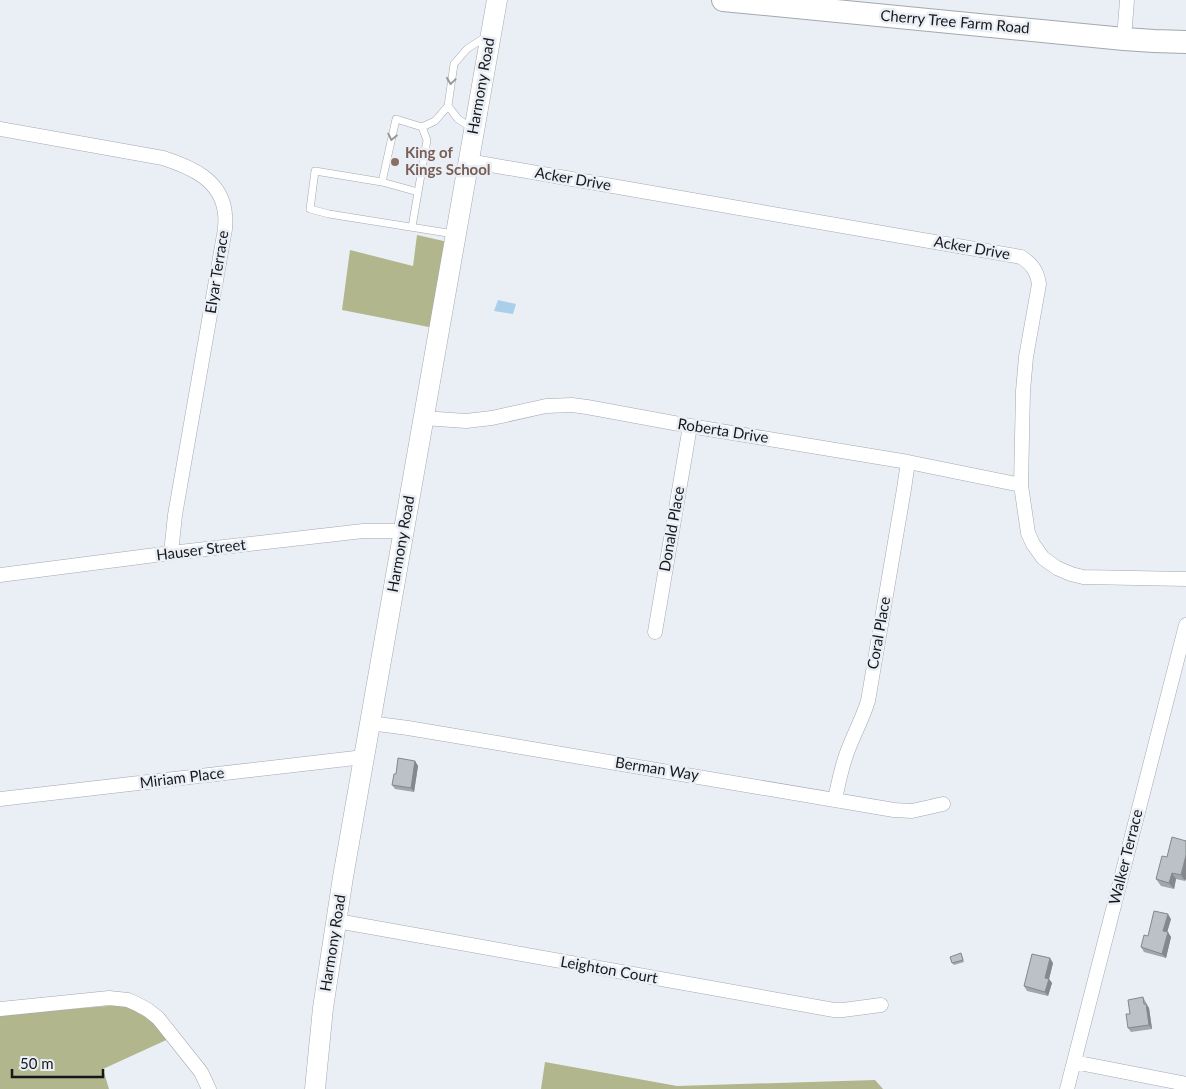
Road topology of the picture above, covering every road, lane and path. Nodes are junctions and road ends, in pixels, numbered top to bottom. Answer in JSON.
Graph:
{"nodes":[{"id":1,"x":496,"y":0,"type":"edge"},
{"id":2,"x":723,"y":0,"type":"edge"},
{"id":3,"x":1127,"y":0,"type":"edge"},
{"id":4,"x":491,"y":32,"type":"junction"},
{"id":5,"x":1124,"y":38,"type":"junction"},
{"id":6,"x":1186,"y":42,"type":"edge"},
{"id":7,"x":448,"y":106,"type":"junction"},
{"id":8,"x":422,"y":126,"type":"junction"},
{"id":9,"x":0,"y":129,"type":"edge"},
{"id":10,"x":473,"y":129,"type":"junction"},
{"id":11,"x":468,"y":160,"type":"junction"},
{"id":12,"x":382,"y":182,"type":"junction"},
{"id":13,"x":418,"y":192,"type":"junction"},
{"id":14,"x":412,"y":227,"type":"junction"},
{"id":15,"x":455,"y":234,"type":"junction"},
{"id":16,"x":423,"y":418,"type":"junction"},
{"id":17,"x":690,"y":426,"type":"junction"},
{"id":18,"x":908,"y":462,"type":"junction"},
{"id":19,"x":1022,"y":485,"type":"junction"},
{"id":20,"x":403,"y":531,"type":"junction"},
{"id":21,"x":171,"y":553,"type":"junction"},
{"id":22,"x":0,"y":575,"type":"edge"},
{"id":23,"x":1186,"y":579,"type":"edge"},
{"id":24,"x":1186,"y":625,"type":"edge"},
{"id":25,"x":654,"y":632,"type":"dead end"},
{"id":26,"x":370,"y":723,"type":"junction"},
{"id":27,"x":364,"y":757,"type":"junction"},
{"id":28,"x":835,"y":799,"type":"junction"},
{"id":29,"x":0,"y":800,"type":"edge"},
{"id":30,"x":943,"y":804,"type":"dead end"},
{"id":31,"x":337,"y":921,"type":"junction"},
{"id":32,"x":881,"y":1004,"type":"dead end"},
{"id":33,"x":0,"y":1009,"type":"edge"},
{"id":34,"x":1074,"y":1062,"type":"junction"},
{"id":35,"x":1186,"y":1084,"type":"edge"},
{"id":36,"x":209,"y":1089,"type":"edge"},
{"id":37,"x":315,"y":1089,"type":"edge"},
{"id":38,"x":1067,"y":1089,"type":"edge"}],
"edges":[{"from":1,"to":4,"type":"street","name":"Harmony Road"},
{"from":2,"to":5,"type":"main road","name":"Cherry Tree Farm Road"},
{"from":3,"to":5,"type":"street"},
{"from":4,"to":7,"type":"lane","one_way":true},
{"from":4,"to":10,"type":"street","name":"Harmony Road"},
{"from":5,"to":6,"type":"main road","name":"Cherry Tree Farm Road"},
{"from":7,"to":8,"type":"lane"},
{"from":7,"to":10,"type":"lane"},
{"from":8,"to":12,"type":"lane","one_way":true},
{"from":8,"to":13,"type":"lane"},
{"from":9,"to":21,"type":"street","name":"Elyar Terrace"},
{"from":10,"to":11,"type":"street","name":"Harmony Road"},
{"from":11,"to":15,"type":"street","name":"Harmony Road"},
{"from":11,"to":19,"type":"street","name":"Acker Drive"},
{"from":12,"to":13,"type":"lane"},
{"from":12,"to":14,"type":"lane"},
{"from":13,"to":14,"type":"lane"},
{"from":14,"to":15,"type":"lane"},
{"from":15,"to":16,"type":"street","name":"Harmony Road"},
{"from":16,"to":17,"type":"street","name":"Roberta Drive"},
{"from":16,"to":20,"type":"street","name":"Harmony Road"},
{"from":17,"to":18,"type":"street","name":"Roberta Drive"},
{"from":17,"to":25,"type":"street","name":"Donald Place"},
{"from":18,"to":19,"type":"street","name":"Roberta Drive"},
{"from":18,"to":28,"type":"street","name":"Coral Place"},
{"from":19,"to":23,"type":"street","name":"Acker Drive"},
{"from":20,"to":21,"type":"street","name":"Hauser Street"},
{"from":20,"to":26,"type":"street","name":"Harmony Road"},
{"from":21,"to":22,"type":"street","name":"Hauser Street"},
{"from":24,"to":34,"type":"street","name":"Walker Terrace"},
{"from":26,"to":27,"type":"street","name":"Harmony Road"},
{"from":26,"to":28,"type":"street","name":"Berman Way"},
{"from":27,"to":29,"type":"street","name":"Miriam Place"},
{"from":27,"to":31,"type":"street","name":"Harmony Road"},
{"from":28,"to":30,"type":"street","name":"Berman Way"},
{"from":31,"to":32,"type":"street","name":"Leighton Court"},
{"from":31,"to":37,"type":"street","name":"Harmony Road"},
{"from":33,"to":36,"type":"street"},
{"from":34,"to":35,"type":"street"},
{"from":34,"to":38,"type":"street","name":"Walker Terrace"}]}
